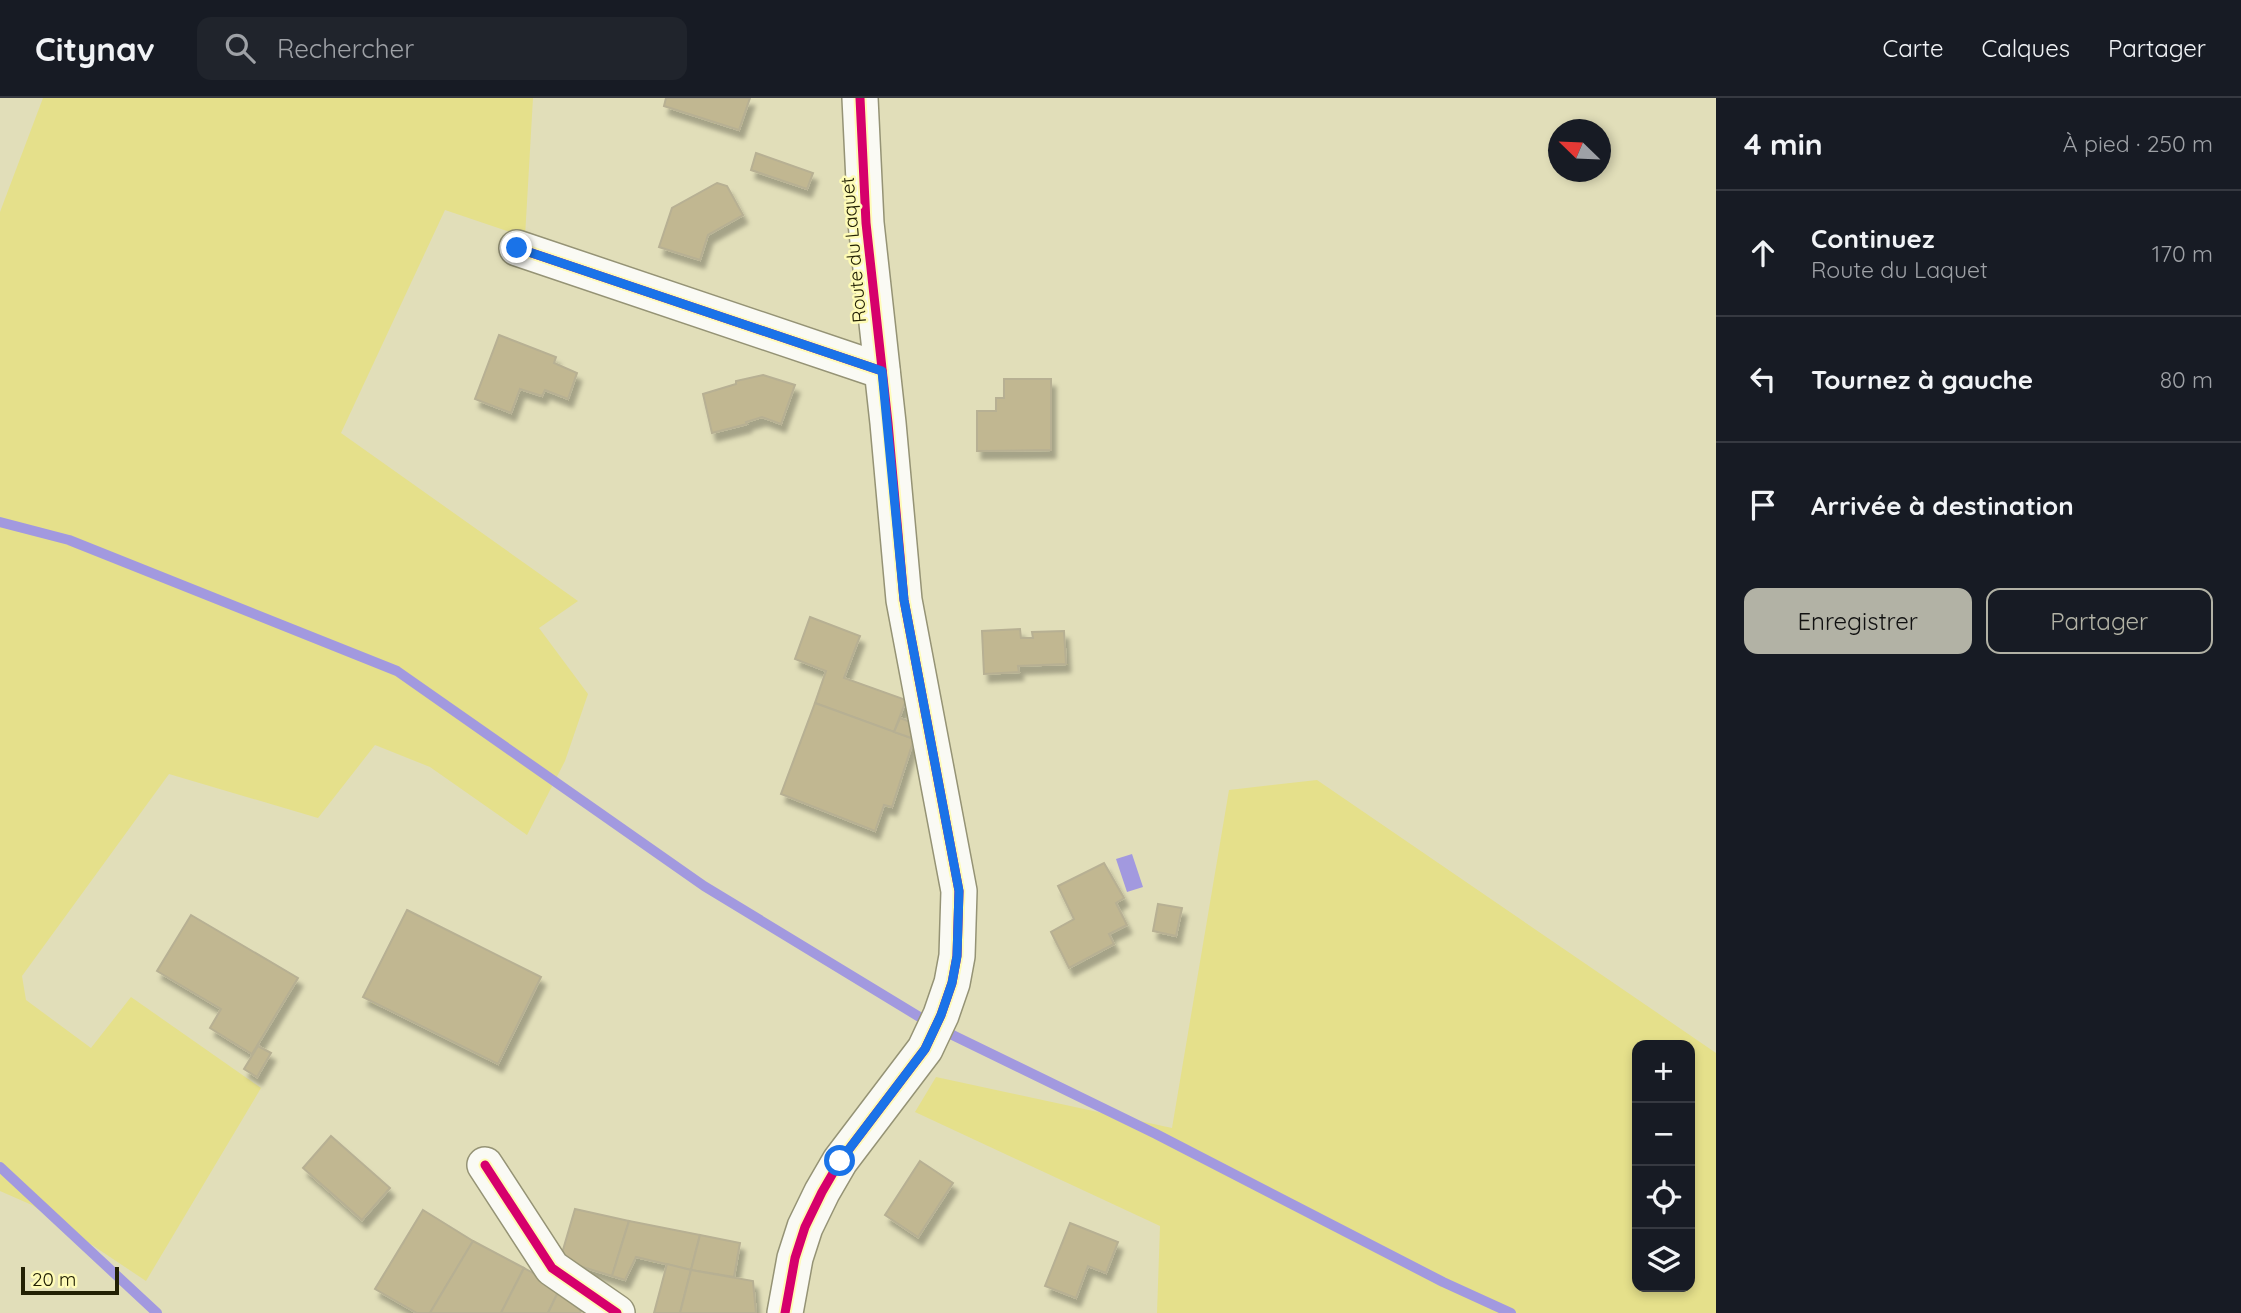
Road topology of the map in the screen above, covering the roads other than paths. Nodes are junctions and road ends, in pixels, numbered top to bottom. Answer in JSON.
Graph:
{"nodes":[{"id":1,"x":859,"y":98,"type":"edge"},
{"id":2,"x":517,"y":248,"type":"dead end"},
{"id":3,"x":882,"y":371,"type":"junction"},
{"id":4,"x":485,"y":1165,"type":"dead end"},
{"id":5,"x":617,"y":1313,"type":"edge"},
{"id":6,"x":785,"y":1313,"type":"edge"}],
"edges":[{"from":1,"to":3,"type":"street","name":"Route du Laquet"},
{"from":2,"to":3,"type":"street"},
{"from":3,"to":6,"type":"street","name":"Route du Laquet"},
{"from":4,"to":5,"type":"street"}]}
